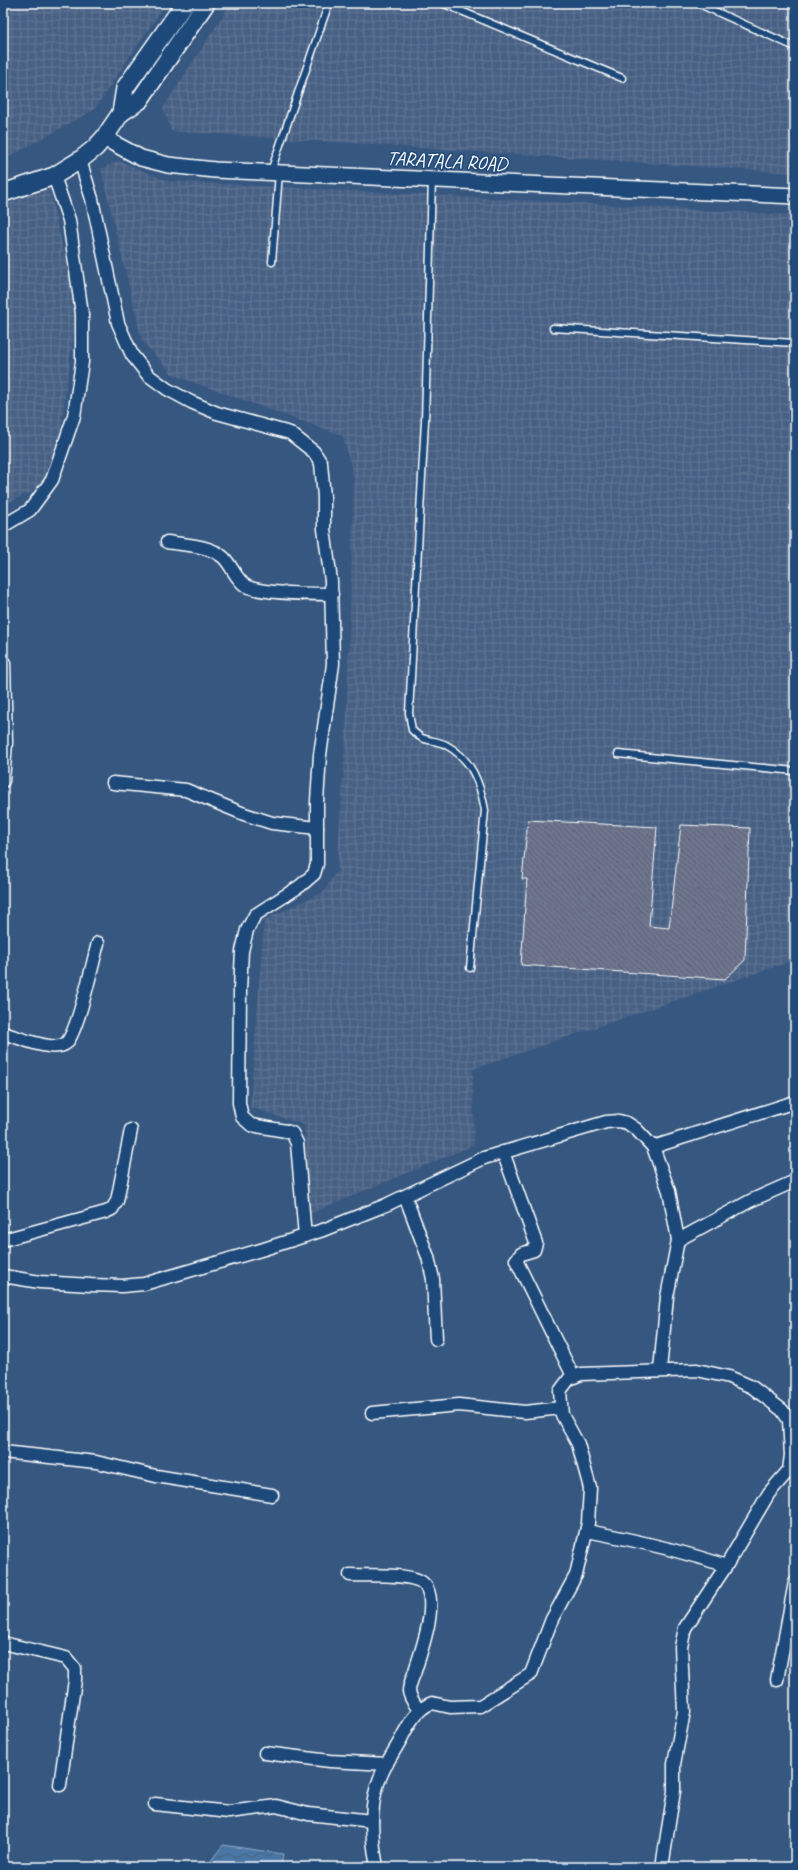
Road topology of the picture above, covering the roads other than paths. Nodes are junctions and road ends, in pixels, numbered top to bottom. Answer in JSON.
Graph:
{"nodes":[{"id":1,"x":185,"y":3,"type":"edge"},
{"id":2,"x":206,"y":3,"type":"edge"},
{"id":3,"x":329,"y":3,"type":"edge"},
{"id":4,"x":442,"y":3,"type":"edge"},
{"id":5,"x":697,"y":3,"type":"edge"},
{"id":6,"x":795,"y":47,"type":"edge"},
{"id":7,"x":622,"y":78,"type":"dead end"},
{"id":8,"x":121,"y":113,"type":"junction"},
{"id":9,"x":104,"y":138,"type":"junction"},
{"id":10,"x":80,"y":160,"type":"junction"},
{"id":11,"x":275,"y":173,"type":"junction"},
{"id":12,"x":54,"y":176,"type":"junction"},
{"id":13,"x":432,"y":180,"type":"junction"},
{"id":14,"x":3,"y":193,"type":"edge"},
{"id":15,"x":795,"y":196,"type":"edge"},
{"id":16,"x":272,"y":262,"type":"dead end"},
{"id":17,"x":553,"y":328,"type":"dead end"},
{"id":18,"x":795,"y":343,"type":"edge"},
{"id":19,"x":3,"y":526,"type":"edge"},
{"id":20,"x":167,"y":542,"type":"dead end"},
{"id":21,"x":332,"y":594,"type":"junction"},
{"id":22,"x":4,"y":663,"type":"edge"},
{"id":23,"x":618,"y":754,"type":"dead end"},
{"id":24,"x":795,"y":771,"type":"edge"},
{"id":25,"x":3,"y":781,"type":"edge"},
{"id":26,"x":113,"y":783,"type":"dead end"},
{"id":27,"x":317,"y":828,"type":"junction"},
{"id":28,"x":98,"y":943,"type":"dead end"},
{"id":29,"x":470,"y":968,"type":"dead end"},
{"id":30,"x":3,"y":1033,"type":"edge"},
{"id":31,"x":795,"y":1102,"type":"edge"},
{"id":32,"x":131,"y":1130,"type":"dead end"},
{"id":33,"x":653,"y":1147,"type":"junction"},
{"id":34,"x":503,"y":1152,"type":"junction"},
{"id":35,"x":795,"y":1181,"type":"edge"},
{"id":36,"x":405,"y":1196,"type":"junction"},
{"id":37,"x":305,"y":1236,"type":"junction"},
{"id":38,"x":3,"y":1240,"type":"edge"},
{"id":39,"x":678,"y":1240,"type":"junction"},
{"id":40,"x":3,"y":1276,"type":"edge"},
{"id":41,"x":436,"y":1339,"type":"dead end"},
{"id":42,"x":660,"y":1370,"type":"junction"},
{"id":43,"x":573,"y":1376,"type":"junction"},
{"id":44,"x":561,"y":1408,"type":"junction"},
{"id":45,"x":372,"y":1413,"type":"dead end"},
{"id":46,"x":3,"y":1452,"type":"edge"},
{"id":47,"x":793,"y":1455,"type":"edge"},
{"id":48,"x":272,"y":1495,"type":"dead end"},
{"id":49,"x":587,"y":1531,"type":"junction"},
{"id":50,"x":726,"y":1566,"type":"junction"},
{"id":51,"x":350,"y":1575,"type":"dead end"},
{"id":52,"x":795,"y":1582,"type":"edge"},
{"id":53,"x":3,"y":1643,"type":"edge"},
{"id":54,"x":777,"y":1680,"type":"dead end"},
{"id":55,"x":419,"y":1710,"type":"junction"},
{"id":56,"x":265,"y":1753,"type":"dead end"},
{"id":57,"x":387,"y":1764,"type":"junction"},
{"id":58,"x":60,"y":1785,"type":"dead end"},
{"id":59,"x":155,"y":1804,"type":"dead end"},
{"id":60,"x":372,"y":1821,"type":"junction"},
{"id":61,"x":377,"y":1867,"type":"edge"},
{"id":62,"x":662,"y":1867,"type":"edge"}],
"edges":[{"from":1,"to":8,"type":"main road"},
{"from":2,"to":8,"type":"main road"},
{"from":3,"to":11,"type":"lane"},
{"from":4,"to":7,"type":"lane"},
{"from":5,"to":6,"type":"lane"},
{"from":8,"to":9,"type":"main road"},
{"from":9,"to":10,"type":"main road"},
{"from":9,"to":11,"type":"street","name":"TARATALA ROAD"},
{"from":10,"to":12,"type":"main road"},
{"from":10,"to":21,"type":"street"},
{"from":11,"to":13,"type":"street","name":"TARATALA ROAD"},
{"from":11,"to":16,"type":"lane"},
{"from":12,"to":14,"type":"main road"},
{"from":12,"to":19,"type":"street"},
{"from":13,"to":15,"type":"street","name":"TARATALA ROAD"},
{"from":13,"to":29,"type":"lane"},
{"from":17,"to":18,"type":"lane"},
{"from":20,"to":21,"type":"street"},
{"from":21,"to":27,"type":"street"},
{"from":22,"to":25,"type":"street"},
{"from":23,"to":24,"type":"lane"},
{"from":26,"to":27,"type":"street"},
{"from":27,"to":37,"type":"street"},
{"from":28,"to":30,"type":"street"},
{"from":31,"to":33,"type":"street"},
{"from":32,"to":38,"type":"street"},
{"from":33,"to":34,"type":"street"},
{"from":33,"to":39,"type":"street"},
{"from":34,"to":36,"type":"street"},
{"from":34,"to":43,"type":"street"},
{"from":35,"to":39,"type":"street"},
{"from":36,"to":37,"type":"street"},
{"from":36,"to":41,"type":"street"},
{"from":37,"to":40,"type":"street"},
{"from":39,"to":42,"type":"street"},
{"from":42,"to":43,"type":"street"},
{"from":42,"to":47,"type":"street"},
{"from":43,"to":44,"type":"street"},
{"from":44,"to":45,"type":"street"},
{"from":44,"to":49,"type":"street"},
{"from":46,"to":48,"type":"street"},
{"from":47,"to":50,"type":"street"},
{"from":49,"to":50,"type":"street"},
{"from":49,"to":55,"type":"street"},
{"from":50,"to":62,"type":"street"},
{"from":51,"to":55,"type":"street"},
{"from":52,"to":54,"type":"street"},
{"from":53,"to":58,"type":"street"},
{"from":55,"to":57,"type":"street"},
{"from":56,"to":57,"type":"street"},
{"from":57,"to":60,"type":"street"},
{"from":59,"to":60,"type":"street"},
{"from":60,"to":61,"type":"street"}]}
